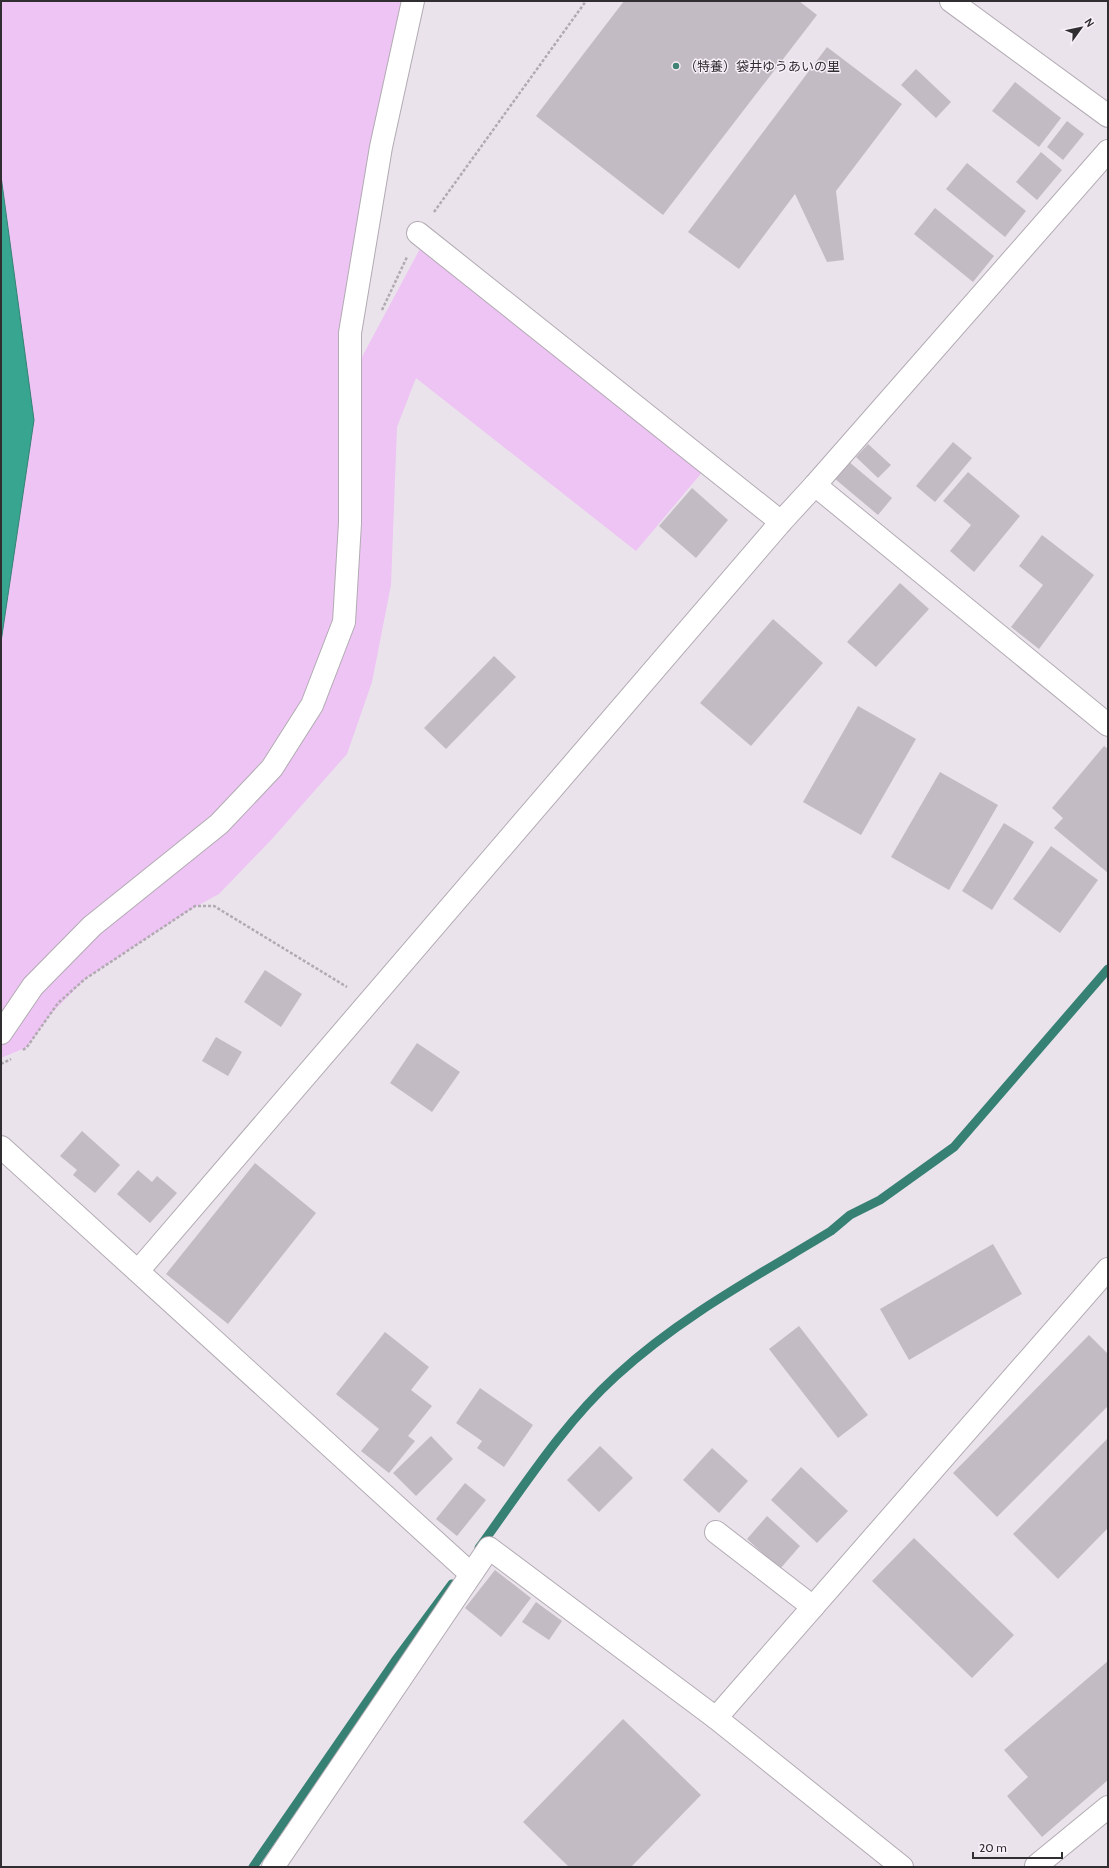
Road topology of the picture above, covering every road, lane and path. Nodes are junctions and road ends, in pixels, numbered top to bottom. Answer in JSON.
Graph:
{"nodes":[{"id":1,"x":413,"y":1,"type":"edge"},
{"id":2,"x":586,"y":1,"type":"edge"},
{"id":3,"x":951,"y":1,"type":"edge"},
{"id":4,"x":1108,"y":116,"type":"edge"},
{"id":5,"x":1108,"y":151,"type":"edge"},
{"id":6,"x":418,"y":233,"type":"junction"},
{"id":7,"x":382,"y":311,"type":"dead end"},
{"id":8,"x":815,"y":485,"type":"junction"},
{"id":9,"x":781,"y":522,"type":"junction"},
{"id":10,"x":1108,"y":725,"type":"edge"},
{"id":11,"x":370,"y":1001,"type":"junction"},
{"id":12,"x":1,"y":1033,"type":"edge"},
{"id":13,"x":21,"y":1052,"type":"dead end"},
{"id":14,"x":15,"y":1056,"type":"dead end"},
{"id":15,"x":1,"y":1064,"type":"edge"},
{"id":16,"x":1,"y":1148,"type":"edge"},
{"id":17,"x":1108,"y":1269,"type":"edge"},
{"id":18,"x":138,"y":1271,"type":"junction"},
{"id":19,"x":716,"y":1532,"type":"dead end"},
{"id":20,"x":471,"y":1574,"type":"junction"},
{"id":21,"x":813,"y":1607,"type":"junction"},
{"id":22,"x":716,"y":1718,"type":"junction"},
{"id":23,"x":1108,"y":1807,"type":"edge"},
{"id":24,"x":273,"y":1867,"type":"edge"},
{"id":25,"x":902,"y":1867,"type":"edge"},
{"id":26,"x":1036,"y":1867,"type":"edge"}],
"edges":[{"from":1,"to":12,"type":"street"},
{"from":2,"to":6,"type":"path"},
{"from":3,"to":4,"type":"street"},
{"from":5,"to":8,"type":"street"},
{"from":6,"to":7,"type":"path"},
{"from":6,"to":9,"type":"street"},
{"from":8,"to":9,"type":"street"},
{"from":8,"to":10,"type":"street"},
{"from":9,"to":11,"type":"street"},
{"from":11,"to":13,"type":"path"},
{"from":11,"to":18,"type":"street"},
{"from":14,"to":15,"type":"path"},
{"from":16,"to":18,"type":"street"},
{"from":17,"to":21,"type":"street"},
{"from":18,"to":20,"type":"street"},
{"from":19,"to":21,"type":"street"},
{"from":20,"to":22,"type":"street"},
{"from":20,"to":24,"type":"street"},
{"from":21,"to":22,"type":"street"},
{"from":22,"to":25,"type":"street"},
{"from":23,"to":26,"type":"street"}]}
